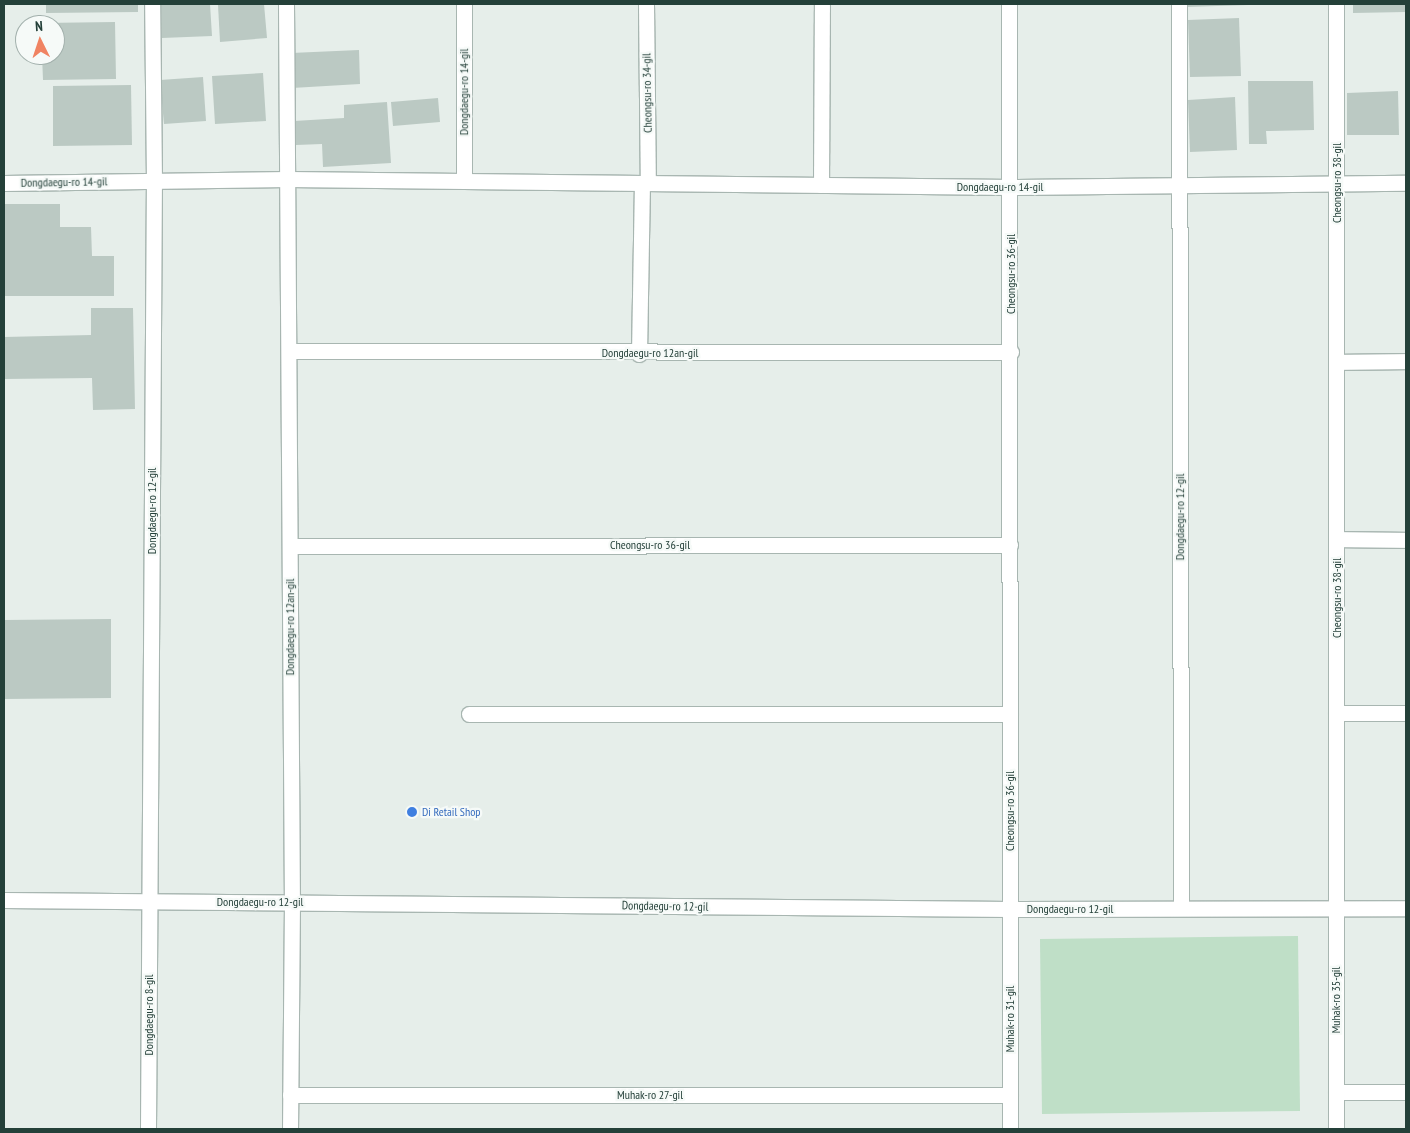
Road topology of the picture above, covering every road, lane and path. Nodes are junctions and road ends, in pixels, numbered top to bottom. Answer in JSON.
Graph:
{"nodes":[{"id":1,"x":152,"y":4,"type":"edge"},
{"id":2,"x":286,"y":4,"type":"edge"},
{"id":3,"x":464,"y":4,"type":"edge"},
{"id":4,"x":646,"y":4,"type":"edge"},
{"id":5,"x":822,"y":4,"type":"edge"},
{"id":6,"x":1009,"y":4,"type":"edge"},
{"id":7,"x":1179,"y":4,"type":"edge"},
{"id":8,"x":1336,"y":4,"type":"edge"},
{"id":9,"x":288,"y":179,"type":"junction"},
{"id":10,"x":154,"y":181,"type":"junction"},
{"id":11,"x":464,"y":181,"type":"junction"},
{"id":12,"x":4,"y":183,"type":"edge"},
{"id":13,"x":645,"y":183,"type":"junction"},
{"id":14,"x":1406,"y":183,"type":"edge"},
{"id":15,"x":1337,"y":184,"type":"junction"},
{"id":16,"x":821,"y":185,"type":"junction"},
{"id":17,"x":1179,"y":186,"type":"junction"},
{"id":18,"x":1011,"y":187,"type":"junction"},
{"id":19,"x":289,"y":351,"type":"junction"},
{"id":20,"x":1011,"y":352,"type":"junction"},
{"id":21,"x":639,"y":354,"type":"junction"},
{"id":22,"x":1406,"y":361,"type":"edge"},
{"id":23,"x":1337,"y":362,"type":"junction"},
{"id":24,"x":1337,"y":539,"type":"junction"},
{"id":25,"x":1406,"y":540,"type":"edge"},
{"id":26,"x":1010,"y":545,"type":"junction"},
{"id":27,"x":290,"y":546,"type":"junction"},
{"id":28,"x":1336,"y":713,"type":"junction"},
{"id":29,"x":1406,"y":713,"type":"edge"},
{"id":30,"x":469,"y":714,"type":"dead end"},
{"id":31,"x":1010,"y":714,"type":"junction"},
{"id":32,"x":4,"y":900,"type":"edge"},
{"id":33,"x":149,"y":901,"type":"junction"},
{"id":34,"x":292,"y":902,"type":"junction"},
{"id":35,"x":1181,"y":908,"type":"junction"},
{"id":36,"x":1336,"y":908,"type":"junction"},
{"id":37,"x":1406,"y":908,"type":"edge"},
{"id":38,"x":1010,"y":909,"type":"junction"},
{"id":39,"x":1336,"y":1092,"type":"junction"},
{"id":40,"x":1406,"y":1092,"type":"edge"},
{"id":41,"x":290,"y":1095,"type":"junction"},
{"id":42,"x":1010,"y":1095,"type":"junction"},
{"id":43,"x":148,"y":1129,"type":"edge"},
{"id":44,"x":290,"y":1129,"type":"edge"},
{"id":45,"x":1010,"y":1129,"type":"edge"},
{"id":46,"x":1336,"y":1129,"type":"edge"}],
"edges":[{"from":1,"to":10,"type":"street"},
{"from":2,"to":9,"type":"street"},
{"from":3,"to":11,"type":"street","name":"Dongdaegu-ro 14-gil"},
{"from":4,"to":13,"type":"street","name":"Cheongsu-ro 34-gil"},
{"from":5,"to":16,"type":"street"},
{"from":6,"to":18,"type":"street","name":"Cheongsu-ro 36-gil"},
{"from":7,"to":17,"type":"street"},
{"from":8,"to":15,"type":"street","name":"Cheongsu-ro 38-gil"},
{"from":9,"to":10,"type":"street","name":"Dongdaegu-ro 14-gil"},
{"from":9,"to":11,"type":"street","name":"Dongdaegu-ro 14-gil"},
{"from":9,"to":19,"type":"street","name":"Dongdaegu-ro 12an-gil"},
{"from":10,"to":12,"type":"street","name":"Dongdaegu-ro 14-gil"},
{"from":10,"to":33,"type":"street","name":"Dongdaegu-ro 12-gil"},
{"from":11,"to":13,"type":"street","name":"Dongdaegu-ro 14-gil"},
{"from":13,"to":16,"type":"street","name":"Dongdaegu-ro 14-gil"},
{"from":13,"to":21,"type":"street"},
{"from":14,"to":15,"type":"street","name":"Dongdaegu-ro 14-gil"},
{"from":15,"to":17,"type":"street","name":"Dongdaegu-ro 14-gil"},
{"from":15,"to":23,"type":"street","name":"Cheongsu-ro 38-gil"},
{"from":16,"to":18,"type":"street","name":"Dongdaegu-ro 14-gil"},
{"from":17,"to":18,"type":"street","name":"Dongdaegu-ro 14-gil"},
{"from":17,"to":35,"type":"street","name":"Dongdaegu-ro 12-gil"},
{"from":18,"to":20,"type":"street","name":"Cheongsu-ro 36-gil"},
{"from":19,"to":21,"type":"street","name":"Dongdaegu-ro 12an-gil"},
{"from":19,"to":27,"type":"street","name":"Dongdaegu-ro 12an-gil"},
{"from":20,"to":21,"type":"street","name":"Dongdaegu-ro 12an-gil"},
{"from":20,"to":26,"type":"street","name":"Cheongsu-ro 36-gil"},
{"from":22,"to":23,"type":"street"},
{"from":23,"to":24,"type":"street","name":"Cheongsu-ro 38-gil"},
{"from":24,"to":25,"type":"street"},
{"from":24,"to":28,"type":"street","name":"Cheongsu-ro 38-gil"},
{"from":26,"to":27,"type":"street","name":"Cheongsu-ro 36-gil"},
{"from":26,"to":31,"type":"street","name":"Cheongsu-ro 36-gil"},
{"from":27,"to":34,"type":"street","name":"Dongdaegu-ro 12an-gil"},
{"from":28,"to":29,"type":"street"},
{"from":28,"to":36,"type":"street","name":"Cheongsu-ro 38-gil"},
{"from":30,"to":31,"type":"street"},
{"from":31,"to":38,"type":"street","name":"Cheongsu-ro 36-gil"},
{"from":32,"to":33,"type":"street","name":"Dongdaegu-ro 12-gil"},
{"from":33,"to":34,"type":"street","name":"Dongdaegu-ro 12-gil"},
{"from":33,"to":43,"type":"street","name":"Dongdaegu-ro 8-gil"},
{"from":34,"to":38,"type":"street","name":"Dongdaegu-ro 12-gil"},
{"from":34,"to":41,"type":"street"},
{"from":35,"to":36,"type":"street","name":"Dongdaegu-ro 12-gil"},
{"from":35,"to":38,"type":"street","name":"Dongdaegu-ro 12-gil"},
{"from":36,"to":37,"type":"street","name":"Dongdaegu-ro 12-gil"},
{"from":36,"to":39,"type":"street","name":"Muhak-ro 35-gil"},
{"from":38,"to":42,"type":"street","name":"Muhak-ro 31-gil"},
{"from":39,"to":40,"type":"street"},
{"from":39,"to":46,"type":"street","name":"Muhak-ro 35-gil"},
{"from":41,"to":42,"type":"street","name":"Muhak-ro 27-gil"},
{"from":41,"to":44,"type":"street"},
{"from":42,"to":45,"type":"street","name":"Muhak-ro 31-gil"}]}
